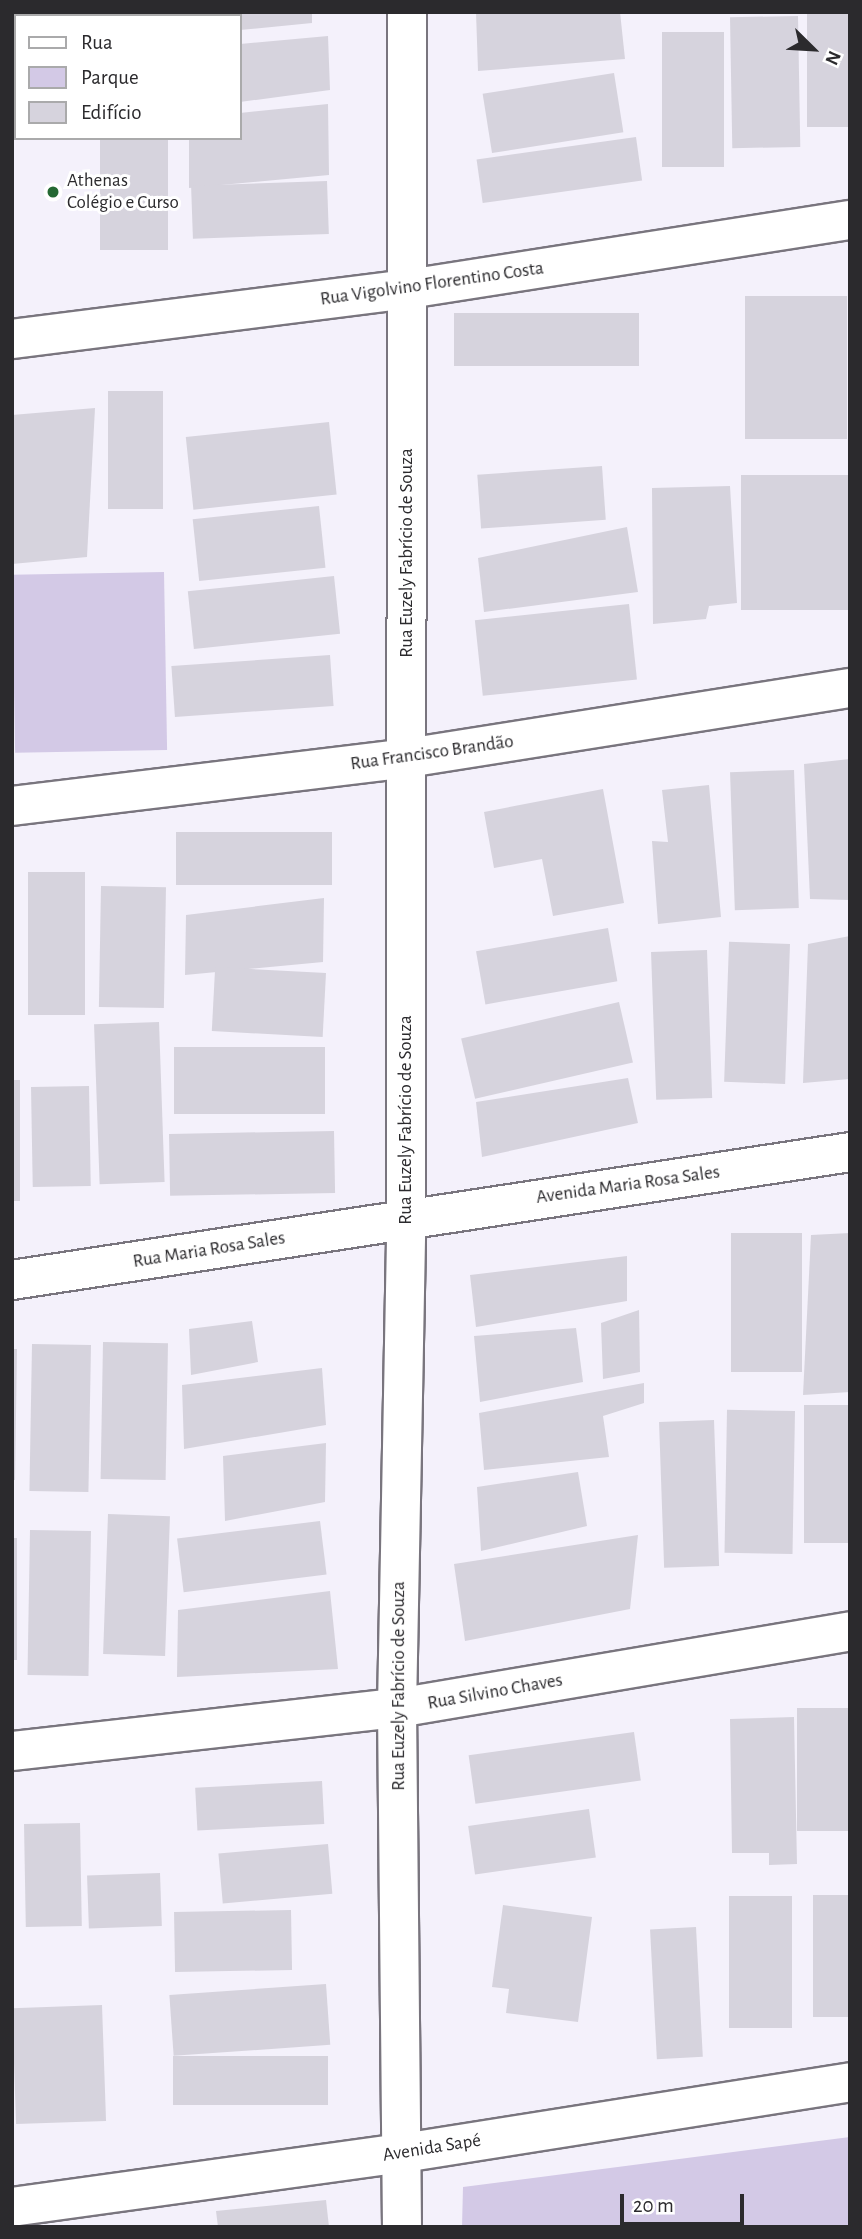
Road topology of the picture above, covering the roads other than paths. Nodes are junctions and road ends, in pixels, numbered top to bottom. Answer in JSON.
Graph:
{"nodes":[{"id":1,"x":407,"y":12,"type":"edge"},
{"id":2,"x":850,"y":220,"type":"edge"},
{"id":3,"x":408,"y":289,"type":"junction"},
{"id":4,"x":12,"y":339,"type":"edge"},
{"id":5,"x":850,"y":688,"type":"edge"},
{"id":6,"x":407,"y":758,"type":"junction"},
{"id":7,"x":12,"y":806,"type":"edge"},
{"id":8,"x":850,"y":1152,"type":"edge"},
{"id":9,"x":406,"y":1218,"type":"junction"},
{"id":10,"x":12,"y":1280,"type":"edge"},
{"id":11,"x":850,"y":1631,"type":"edge"},
{"id":12,"x":397,"y":1708,"type":"junction"},
{"id":13,"x":12,"y":1751,"type":"edge"},
{"id":14,"x":850,"y":2082,"type":"edge"},
{"id":15,"x":403,"y":2153,"type":"junction"},
{"id":16,"x":12,"y":2207,"type":"edge"},
{"id":17,"x":402,"y":2227,"type":"edge"}],
"edges":[{"from":1,"to":3,"type":"street","name":"Rua Euzely Fabrício de Souza"},
{"from":2,"to":3,"type":"street","name":"Rua Vigolvino Florentino Costa"},
{"from":3,"to":4,"type":"street","name":"Rua Vigolvino Florentino Costa"},
{"from":3,"to":6,"type":"street","name":"Rua Euzely Fabrício de Souza"},
{"from":5,"to":6,"type":"street","name":"Rua Francisco Brandão"},
{"from":6,"to":7,"type":"street","name":"Rua Francisco Brandão"},
{"from":6,"to":9,"type":"street","name":"Rua Euzely Fabrício de Souza"},
{"from":8,"to":9,"type":"street","name":"Avenida Maria Rosa Sales"},
{"from":9,"to":10,"type":"street","name":"Rua Maria Rosa Sales"},
{"from":9,"to":12,"type":"street","name":"Rua Euzely Fabrício de Souza"},
{"from":11,"to":12,"type":"street","name":"Rua Silvino Chaves"},
{"from":12,"to":13,"type":"street","name":"Rua Silvino Chaves"},
{"from":12,"to":15,"type":"street","name":"Rua Euzely Fabrício de Souza"},
{"from":14,"to":15,"type":"street","name":"Avenida Sapé"},
{"from":15,"to":16,"type":"street","name":"Avenida Sapé"},
{"from":15,"to":17,"type":"street","name":"Rua Euzely Fabrício de Souza"}]}
